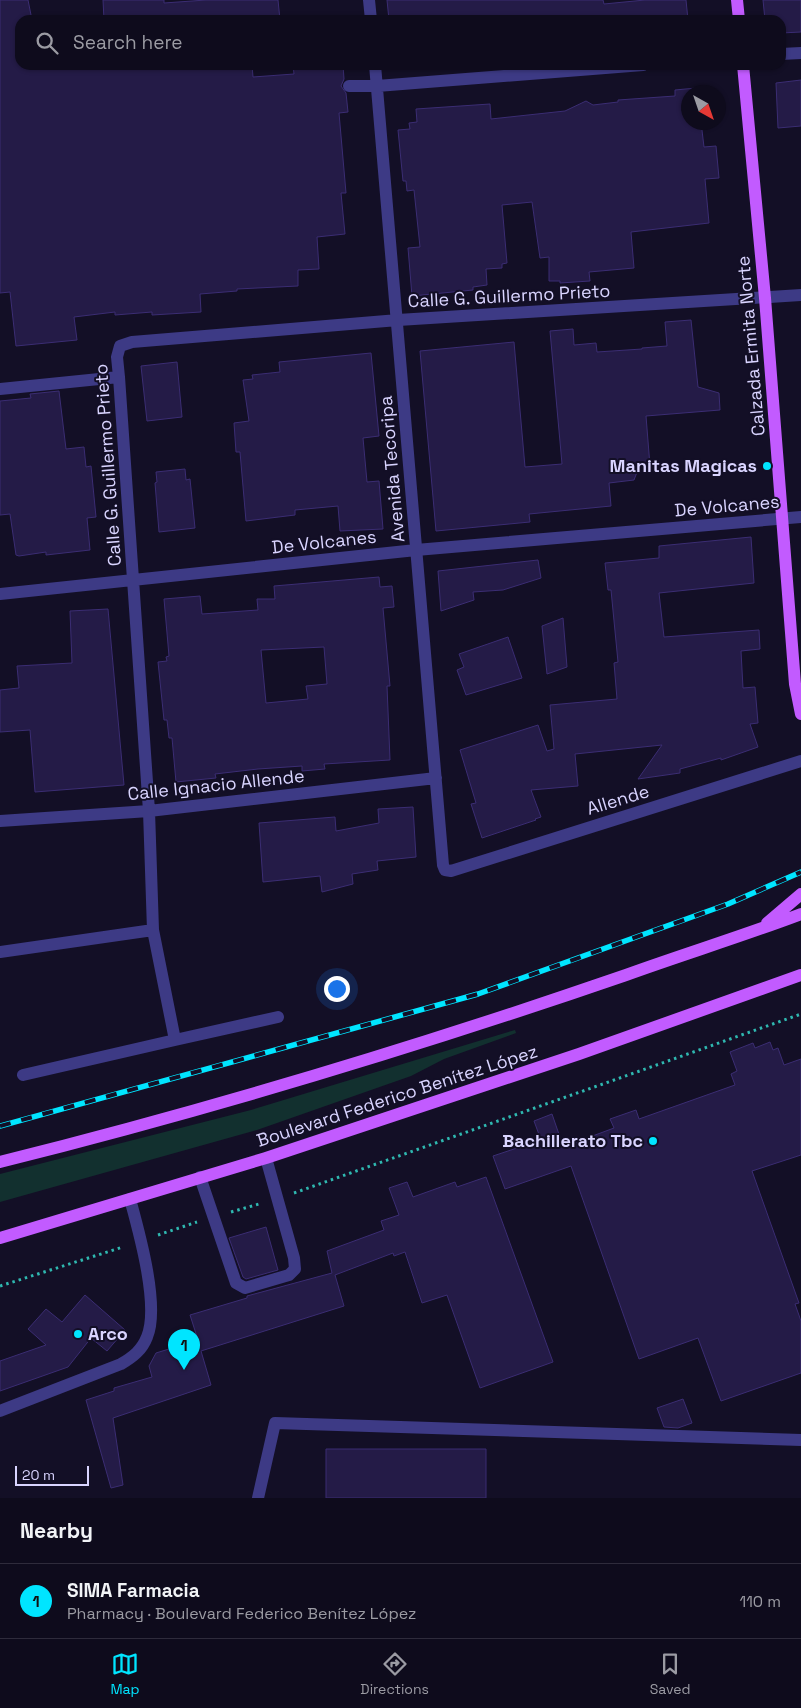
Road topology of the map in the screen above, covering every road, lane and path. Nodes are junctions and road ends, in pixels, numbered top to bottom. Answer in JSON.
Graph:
{"nodes":[{"id":1,"x":369,"y":0,"type":"edge"},
{"id":2,"x":737,"y":0,"type":"edge"},
{"id":3,"x":370,"y":15,"type":"edge"},
{"id":4,"x":738,"y":15,"type":"edge"},
{"id":5,"x":801,"y":53,"type":"edge"},
{"id":6,"x":786,"y":54,"type":"edge"},
{"id":7,"x":375,"y":70,"type":"edge"},
{"id":8,"x":580,"y":70,"type":"edge"},
{"id":9,"x":743,"y":70,"type":"edge"},
{"id":10,"x":349,"y":86,"type":"dead end"},
{"id":11,"x":377,"y":86,"type":"junction"},
{"id":12,"x":801,"y":296,"type":"edge"},
{"id":13,"x":765,"y":298,"type":"junction"},
{"id":14,"x":398,"y":320,"type":"junction"},
{"id":15,"x":119,"y":377,"type":"junction"},
{"id":16,"x":0,"y":389,"type":"edge"},
{"id":17,"x":801,"y":518,"type":"edge"},
{"id":18,"x":783,"y":519,"type":"junction"},
{"id":19,"x":416,"y":550,"type":"junction"},
{"id":20,"x":133,"y":579,"type":"junction"},
{"id":21,"x":0,"y":594,"type":"edge"},
{"id":22,"x":801,"y":714,"type":"edge"},
{"id":23,"x":801,"y":761,"type":"edge"},
{"id":24,"x":436,"y":778,"type":"junction"},
{"id":25,"x":149,"y":811,"type":"junction"},
{"id":26,"x":0,"y":822,"type":"edge"},
{"id":27,"x":445,"y":870,"type":"joint"},
{"id":28,"x":801,"y":894,"type":"edge"},
{"id":29,"x":801,"y":914,"type":"edge"},
{"id":30,"x":153,"y":930,"type":"junction"},
{"id":31,"x":760,"y":930,"type":"junction"},
{"id":32,"x":0,"y":952,"type":"edge"},
{"id":33,"x":801,"y":976,"type":"edge"},
{"id":34,"x":801,"y":1014,"type":"edge"},
{"id":35,"x":278,"y":1017,"type":"dead end"},
{"id":36,"x":175,"y":1040,"type":"junction"},
{"id":37,"x":23,"y":1075,"type":"dead end"},
{"id":38,"x":266,"y":1158,"type":"junction"},
{"id":39,"x":0,"y":1162,"type":"edge"},
{"id":40,"x":200,"y":1177,"type":"junction"},
{"id":41,"x":130,"y":1199,"type":"junction"},
{"id":42,"x":277,"y":1199,"type":"junction"},
{"id":43,"x":212,"y":1217,"type":"junction"},
{"id":44,"x":0,"y":1238,"type":"edge"},
{"id":45,"x":142,"y":1241,"type":"junction"},
{"id":46,"x":0,"y":1286,"type":"edge"},
{"id":47,"x":0,"y":1411,"type":"edge"},
{"id":48,"x":801,"y":1440,"type":"edge"},
{"id":49,"x":258,"y":1498,"type":"edge"}],
"edges":[{"from":1,"to":3,"type":"street"},
{"from":2,"to":4,"type":"main road"},
{"from":5,"to":6,"type":"street"},
{"from":7,"to":11,"type":"street","name":"Avenida Tecoripa"},
{"from":8,"to":11,"type":"street"},
{"from":9,"to":13,"type":"main road","name":"Calzada Ermita Norte"},
{"from":10,"to":11,"type":"street"},
{"from":11,"to":14,"type":"street","name":"Avenida Tecoripa"},
{"from":12,"to":13,"type":"street","name":"Calle G. Guillermo Prieto"},
{"from":13,"to":14,"type":"street","name":"Calle G. Guillermo Prieto"},
{"from":13,"to":18,"type":"main road","name":"Calzada Ermita Norte"},
{"from":14,"to":15,"type":"street","name":"Calle G. Guillermo Prieto"},
{"from":14,"to":19,"type":"street","name":"Avenida Tecoripa"},
{"from":15,"to":16,"type":"street"},
{"from":15,"to":20,"type":"street","name":"Calle G. Guillermo Prieto"},
{"from":17,"to":18,"type":"street","name":"De Volcanes"},
{"from":18,"to":19,"type":"street","name":"De Volcanes"},
{"from":18,"to":22,"type":"main road","name":"Calzada Ermita Norte"},
{"from":19,"to":20,"type":"street","name":"De Volcanes"},
{"from":19,"to":24,"type":"street","name":"Avenida Tecoripa"},
{"from":20,"to":21,"type":"street","name":"De Volcanes"},
{"from":20,"to":25,"type":"street","name":"Calle G. Guillermo Prieto"},
{"from":23,"to":27,"type":"street","name":"Allende"},
{"from":24,"to":25,"type":"street","name":"Calle Ignacio Allende"},
{"from":24,"to":27,"type":"street","name":"Avenida Tecoripa"},
{"from":25,"to":26,"type":"street","name":"Calle Ignacio Allende"},
{"from":25,"to":30,"type":"street","name":"Calle G. Guillermo Prieto"},
{"from":28,"to":31,"type":"main road"},
{"from":29,"to":31,"type":"main road"},
{"from":30,"to":32,"type":"street"},
{"from":30,"to":36,"type":"street","name":"Calle G. Guillermo Prieto"},
{"from":31,"to":39,"type":"main road"},
{"from":33,"to":38,"type":"main road","name":"Boulevard Federico Benítez López"},
{"from":34,"to":42,"type":"path"},
{"from":35,"to":36,"type":"street"},
{"from":36,"to":37,"type":"street"},
{"from":38,"to":40,"type":"main road","name":"Boulevard Federico Benítez López"},
{"from":38,"to":42,"type":"street"},
{"from":40,"to":41,"type":"main road","name":"Boulevard Federico Benítez López"},
{"from":40,"to":43,"type":"street"},
{"from":41,"to":44,"type":"main road","name":"Boulevard Federico Benítez López"},
{"from":41,"to":45,"type":"street"},
{"from":42,"to":43,"type":"path"},
{"from":42,"to":43,"type":"street"},
{"from":43,"to":45,"type":"path"},
{"from":45,"to":46,"type":"path"},
{"from":45,"to":47,"type":"street"},
{"from":48,"to":49,"type":"street"}]}
